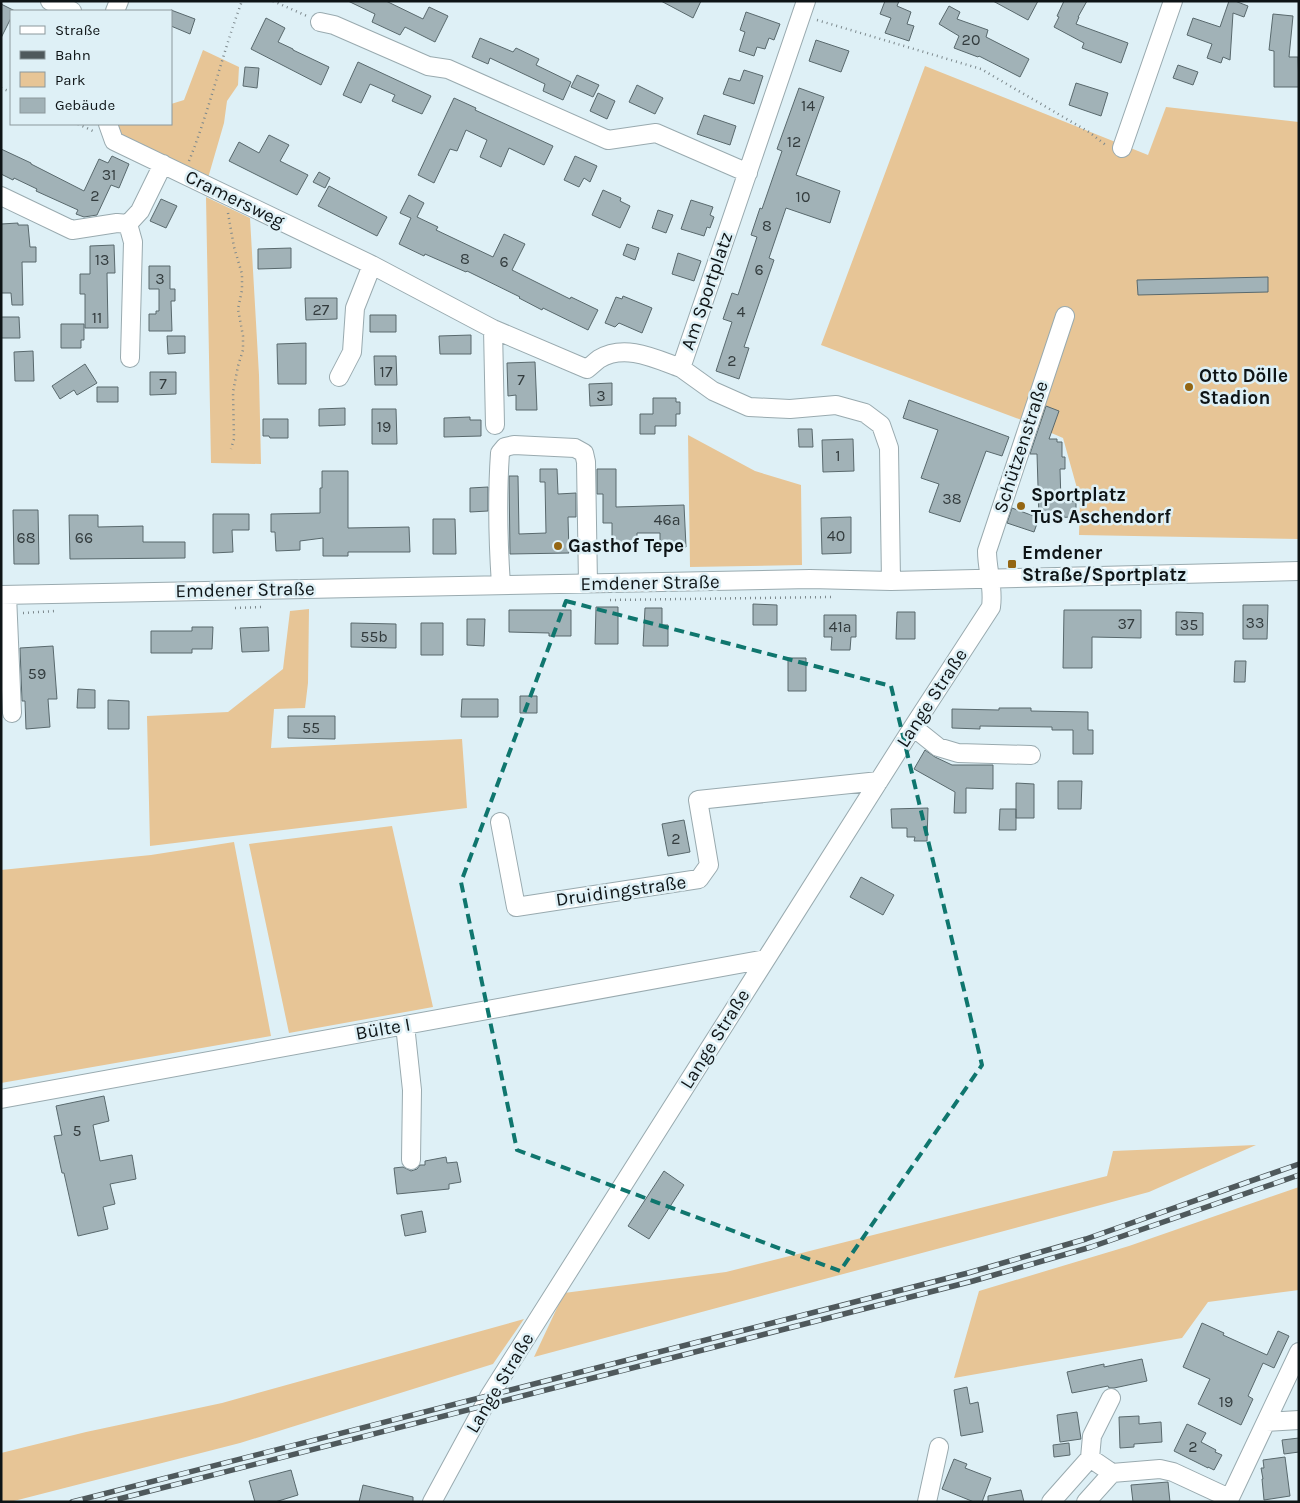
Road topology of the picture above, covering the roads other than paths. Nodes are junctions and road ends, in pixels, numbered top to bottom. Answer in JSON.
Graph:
{"nodes":[{"id":1,"x":50,"y":1,"type":"edge"},
{"id":2,"x":1173,"y":1,"type":"edge"},
{"id":3,"x":803,"y":8,"type":"edge"},
{"id":4,"x":70,"y":10,"type":"edge"},
{"id":5,"x":320,"y":22,"type":"road end"},
{"id":6,"x":108,"y":125,"type":"edge"},
{"id":7,"x":1122,"y":148,"type":"road end"},
{"id":8,"x":163,"y":164,"type":"junction"},
{"id":9,"x":748,"y":173,"type":"junction"},
{"id":10,"x":1,"y":196,"type":"edge"},
{"id":11,"x":128,"y":224,"type":"junction"},
{"id":12,"x":372,"y":265,"type":"junction"},
{"id":13,"x":1065,"y":316,"type":"dead end"},
{"id":14,"x":493,"y":330,"type":"junction"},
{"id":15,"x":130,"y":358,"type":"dead end"},
{"id":16,"x":681,"y":368,"type":"junction"},
{"id":17,"x":339,"y":377,"type":"dead end"},
{"id":18,"x":495,"y":425,"type":"dead end"},
{"id":19,"x":1299,"y":571,"type":"edge"},
{"id":20,"x":991,"y":578,"type":"junction"},
{"id":21,"x":891,"y":581,"type":"junction"},
{"id":22,"x":588,"y":584,"type":"junction"},
{"id":23,"x":502,"y":585,"type":"junction"},
{"id":24,"x":4,"y":595,"type":"edge"},
{"id":25,"x":12,"y":713,"type":"dead end"},
{"id":26,"x":913,"y":727,"type":"junction"},
{"id":27,"x":1031,"y":755,"type":"dead end"},
{"id":28,"x":878,"y":781,"type":"junction"},
{"id":29,"x":500,"y":822,"type":"dead end"},
{"id":30,"x":766,"y":959,"type":"junction"},
{"id":31,"x":405,"y":1025,"type":"junction"},
{"id":32,"x":1,"y":1099,"type":"edge"},
{"id":33,"x":411,"y":1160,"type":"dead end"},
{"id":34,"x":1299,"y":1352,"type":"edge"},
{"id":35,"x":1111,"y":1398,"type":"dead end"},
{"id":36,"x":1299,"y":1420,"type":"edge"},
{"id":37,"x":1266,"y":1422,"type":"junction"},
{"id":38,"x":939,"y":1447,"type":"dead end"},
{"id":39,"x":1090,"y":1458,"type":"junction"},
{"id":40,"x":1112,"y":1473,"type":"junction"},
{"id":41,"x":1229,"y":1500,"type":"edge"},
{"id":42,"x":432,"y":1502,"type":"edge"},
{"id":43,"x":927,"y":1502,"type":"edge"},
{"id":44,"x":1050,"y":1502,"type":"edge"},
{"id":45,"x":1086,"y":1502,"type":"edge"}],
"edges":[{"from":1,"to":4,"type":"street"},
{"from":2,"to":7,"type":"street"},
{"from":3,"to":9,"type":"street","name":"Am Sportplatz"},
{"from":5,"to":9,"type":"street"},
{"from":6,"to":8,"type":"street","name":"Cramersweg"},
{"from":8,"to":11,"type":"street"},
{"from":8,"to":12,"type":"street","name":"Cramersweg"},
{"from":9,"to":16,"type":"street","name":"Am Sportplatz"},
{"from":10,"to":11,"type":"street"},
{"from":11,"to":15,"type":"street"},
{"from":12,"to":14,"type":"street","name":"Cramersweg"},
{"from":12,"to":17,"type":"street"},
{"from":13,"to":20,"type":"street","name":"Schützenstraße"},
{"from":14,"to":16,"type":"street","name":"Cramersweg"},
{"from":14,"to":18,"type":"street"},
{"from":16,"to":21,"type":"street","name":"Am Sportplatz"},
{"from":19,"to":20,"type":"street","name":"Emdener Straße"},
{"from":20,"to":21,"type":"street","name":"Emdener Straße"},
{"from":20,"to":26,"type":"street","name":"Lange Straße"},
{"from":21,"to":22,"type":"street","name":"Emdener Straße"},
{"from":22,"to":23,"type":"street","name":"Emdener Straße"},
{"from":22,"to":23,"type":"street"},
{"from":23,"to":24,"type":"street","name":"Emdener Straße"},
{"from":24,"to":25,"type":"street"},
{"from":26,"to":27,"type":"street"},
{"from":26,"to":28,"type":"street","name":"Lange Straße"},
{"from":28,"to":29,"type":"street","name":"Druidingstraße"},
{"from":28,"to":30,"type":"street","name":"Lange Straße"},
{"from":30,"to":31,"type":"street","name":"Bülte I"},
{"from":30,"to":42,"type":"street","name":"Lange Straße"},
{"from":31,"to":32,"type":"street","name":"Bülte I"},
{"from":31,"to":33,"type":"street"},
{"from":34,"to":37,"type":"street"},
{"from":35,"to":39,"type":"street"},
{"from":36,"to":37,"type":"street"},
{"from":37,"to":41,"type":"street"},
{"from":38,"to":43,"type":"street"},
{"from":39,"to":40,"type":"street"},
{"from":39,"to":44,"type":"street"},
{"from":40,"to":41,"type":"street"},
{"from":40,"to":45,"type":"street"}]}
